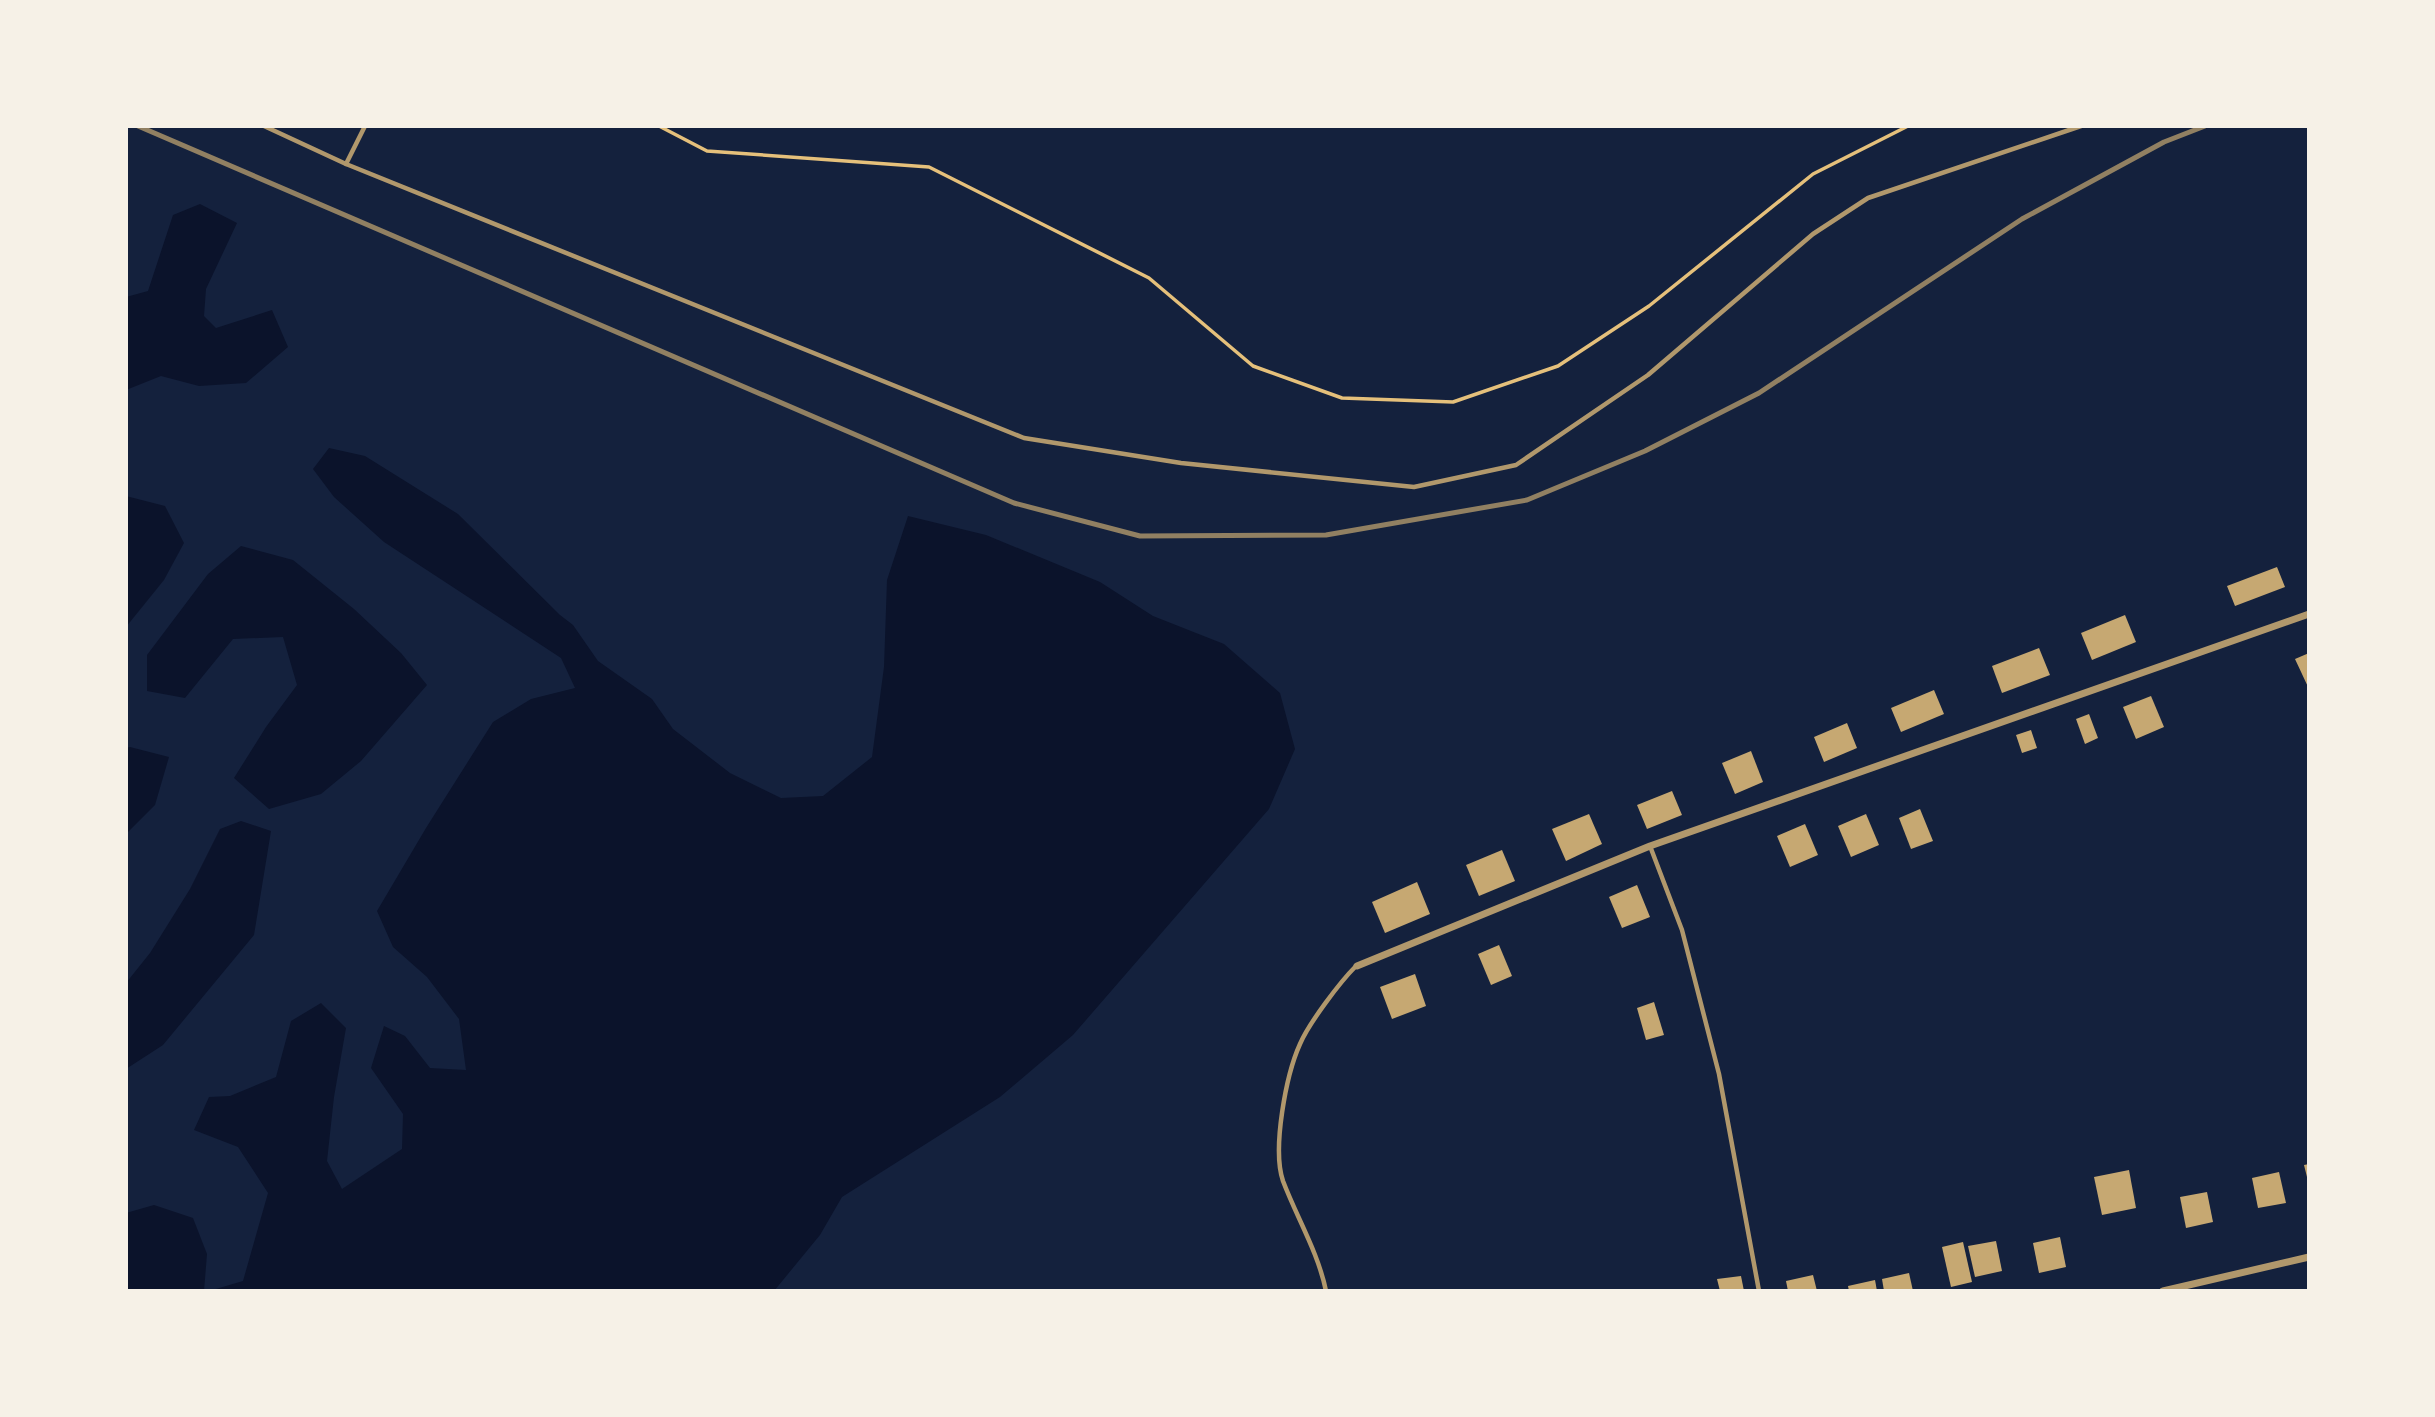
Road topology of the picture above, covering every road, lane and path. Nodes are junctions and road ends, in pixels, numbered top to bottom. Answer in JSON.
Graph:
{"nodes":[{"id":1,"x":264,"y":126,"type":"edge"},
{"id":2,"x":365,"y":126,"type":"edge"},
{"id":3,"x":659,"y":126,"type":"edge"},
{"id":4,"x":1908,"y":126,"type":"edge"},
{"id":5,"x":2081,"y":126,"type":"edge"},
{"id":6,"x":346,"y":164,"type":"junction"},
{"id":7,"x":2309,"y":614,"type":"edge"},
{"id":8,"x":1650,"y":846,"type":"junction"},
{"id":9,"x":1357,"y":965,"type":"joint"},
{"id":10,"x":2309,"y":1256,"type":"edge"},
{"id":11,"x":1326,"y":1291,"type":"edge"},
{"id":12,"x":1759,"y":1291,"type":"edge"},
{"id":13,"x":2163,"y":1291,"type":"edge"}],
"edges":[{"from":1,"to":6,"type":"lane"},
{"from":2,"to":6,"type":"lane"},
{"from":3,"to":4,"type":"path"},
{"from":5,"to":6,"type":"lane"},
{"from":7,"to":8,"type":"street"},
{"from":8,"to":9,"type":"street"},
{"from":8,"to":12,"type":"lane"},
{"from":9,"to":11,"type":"lane"},
{"from":10,"to":13,"type":"street"}]}
